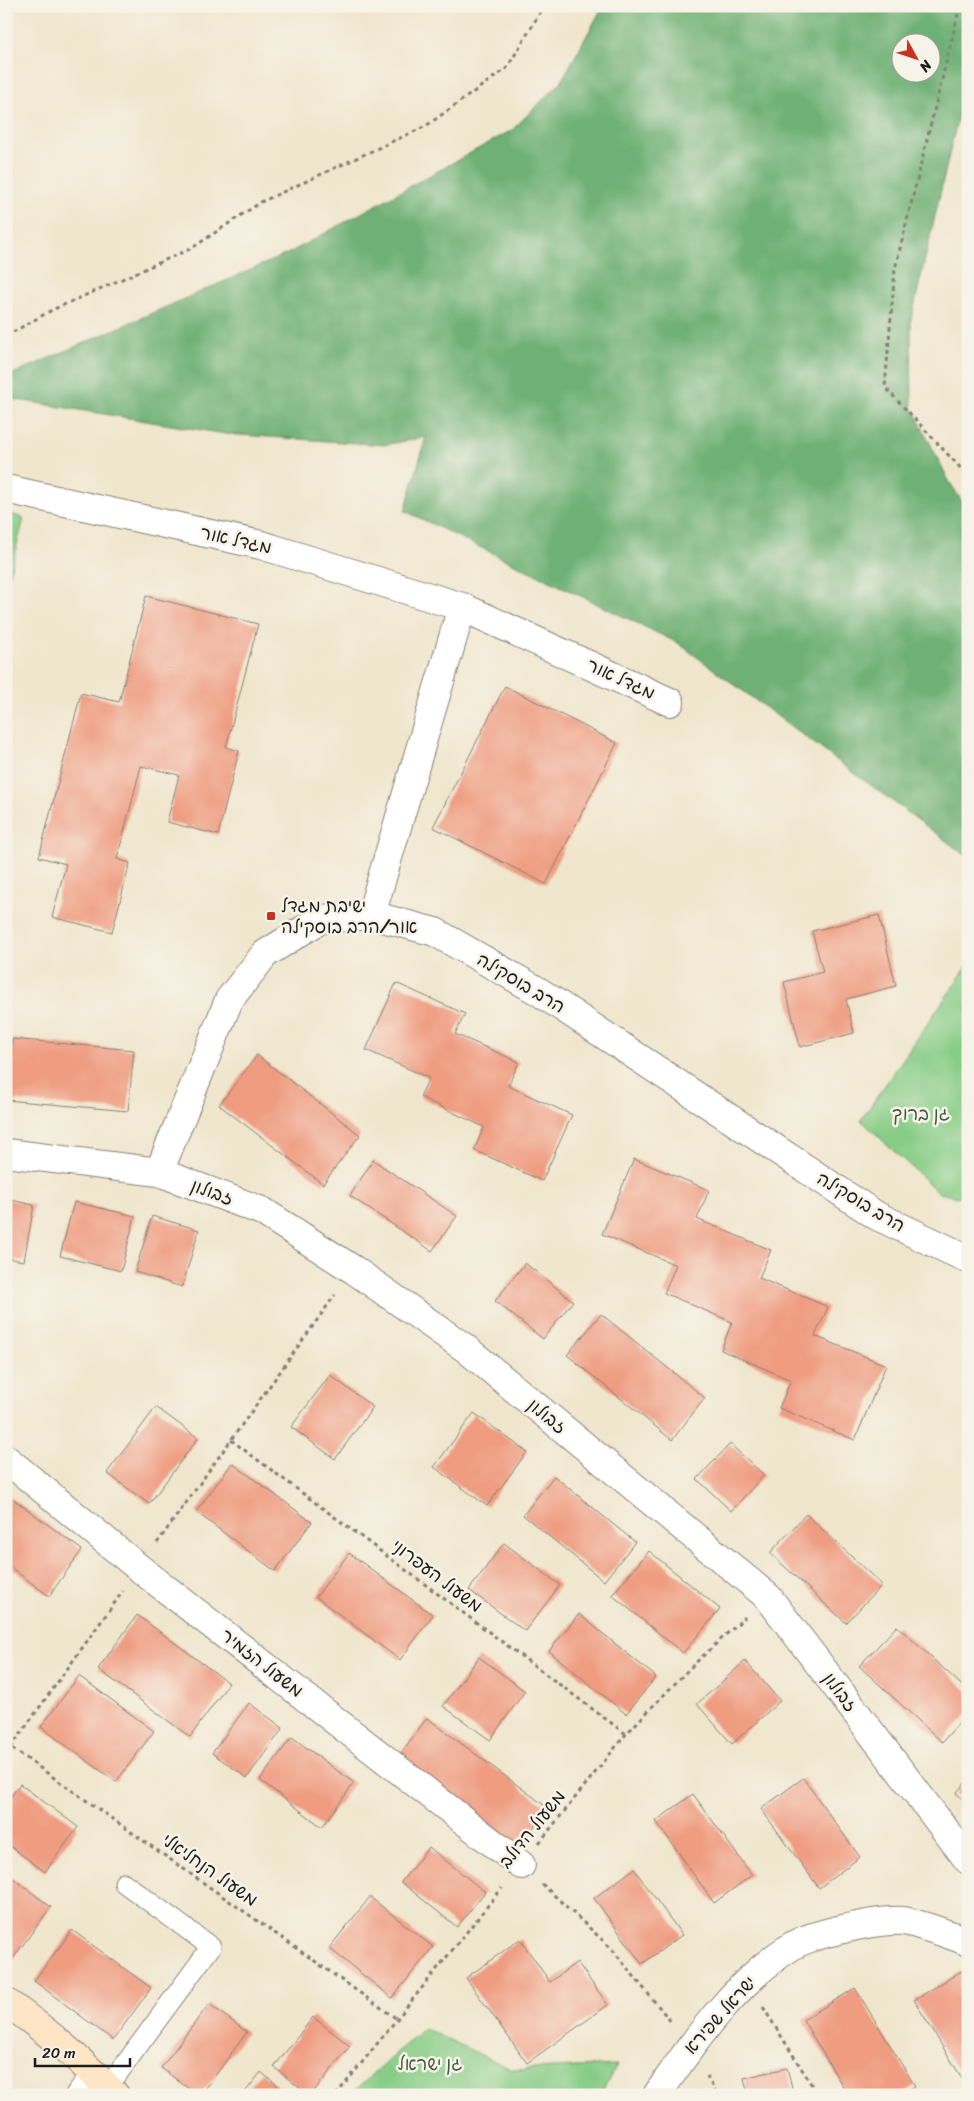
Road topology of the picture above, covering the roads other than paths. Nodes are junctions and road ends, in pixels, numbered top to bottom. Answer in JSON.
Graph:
{"nodes":[{"id":1,"x":6,"y":489,"type":"edge"},
{"id":2,"x":462,"y":606,"type":"junction"},
{"id":3,"x":670,"y":702,"type":"dead end"},
{"id":4,"x":371,"y":914,"type":"junction"},
{"id":5,"x":6,"y":1153,"type":"edge"},
{"id":6,"x":159,"y":1172,"type":"junction"},
{"id":7,"x":968,"y":1259,"type":"edge"},
{"id":8,"x":6,"y":1459,"type":"edge"},
{"id":9,"x":968,"y":1860,"type":"edge"},
{"id":10,"x":521,"y":1865,"type":"road end"},
{"id":11,"x":124,"y":1883,"type":"dead end"},
{"id":12,"x":968,"y":1942,"type":"edge"},
{"id":13,"x":6,"y":2002,"type":"edge"},
{"id":14,"x":100,"y":2088,"type":"edge"},
{"id":15,"x":657,"y":2095,"type":"edge"}],
"edges":[{"from":1,"to":2,"type":"street","name":"מגדל אור"},
{"from":2,"to":3,"type":"street","name":"מגדל אור"},
{"from":2,"to":4,"type":"street"},
{"from":4,"to":6,"type":"street","name":"הרב בוסקילה"},
{"from":4,"to":7,"type":"street","name":"הרב בוסקילה"},
{"from":5,"to":6,"type":"street","name":"זבולון"},
{"from":6,"to":9,"type":"street","name":"זבולון"},
{"from":8,"to":10,"type":"street","name":"משעול הזמיר"},
{"from":11,"to":14,"type":"lane"},
{"from":12,"to":15,"type":"street","name":"ישראל שפירא"},
{"from":13,"to":14,"type":"street"}]}
